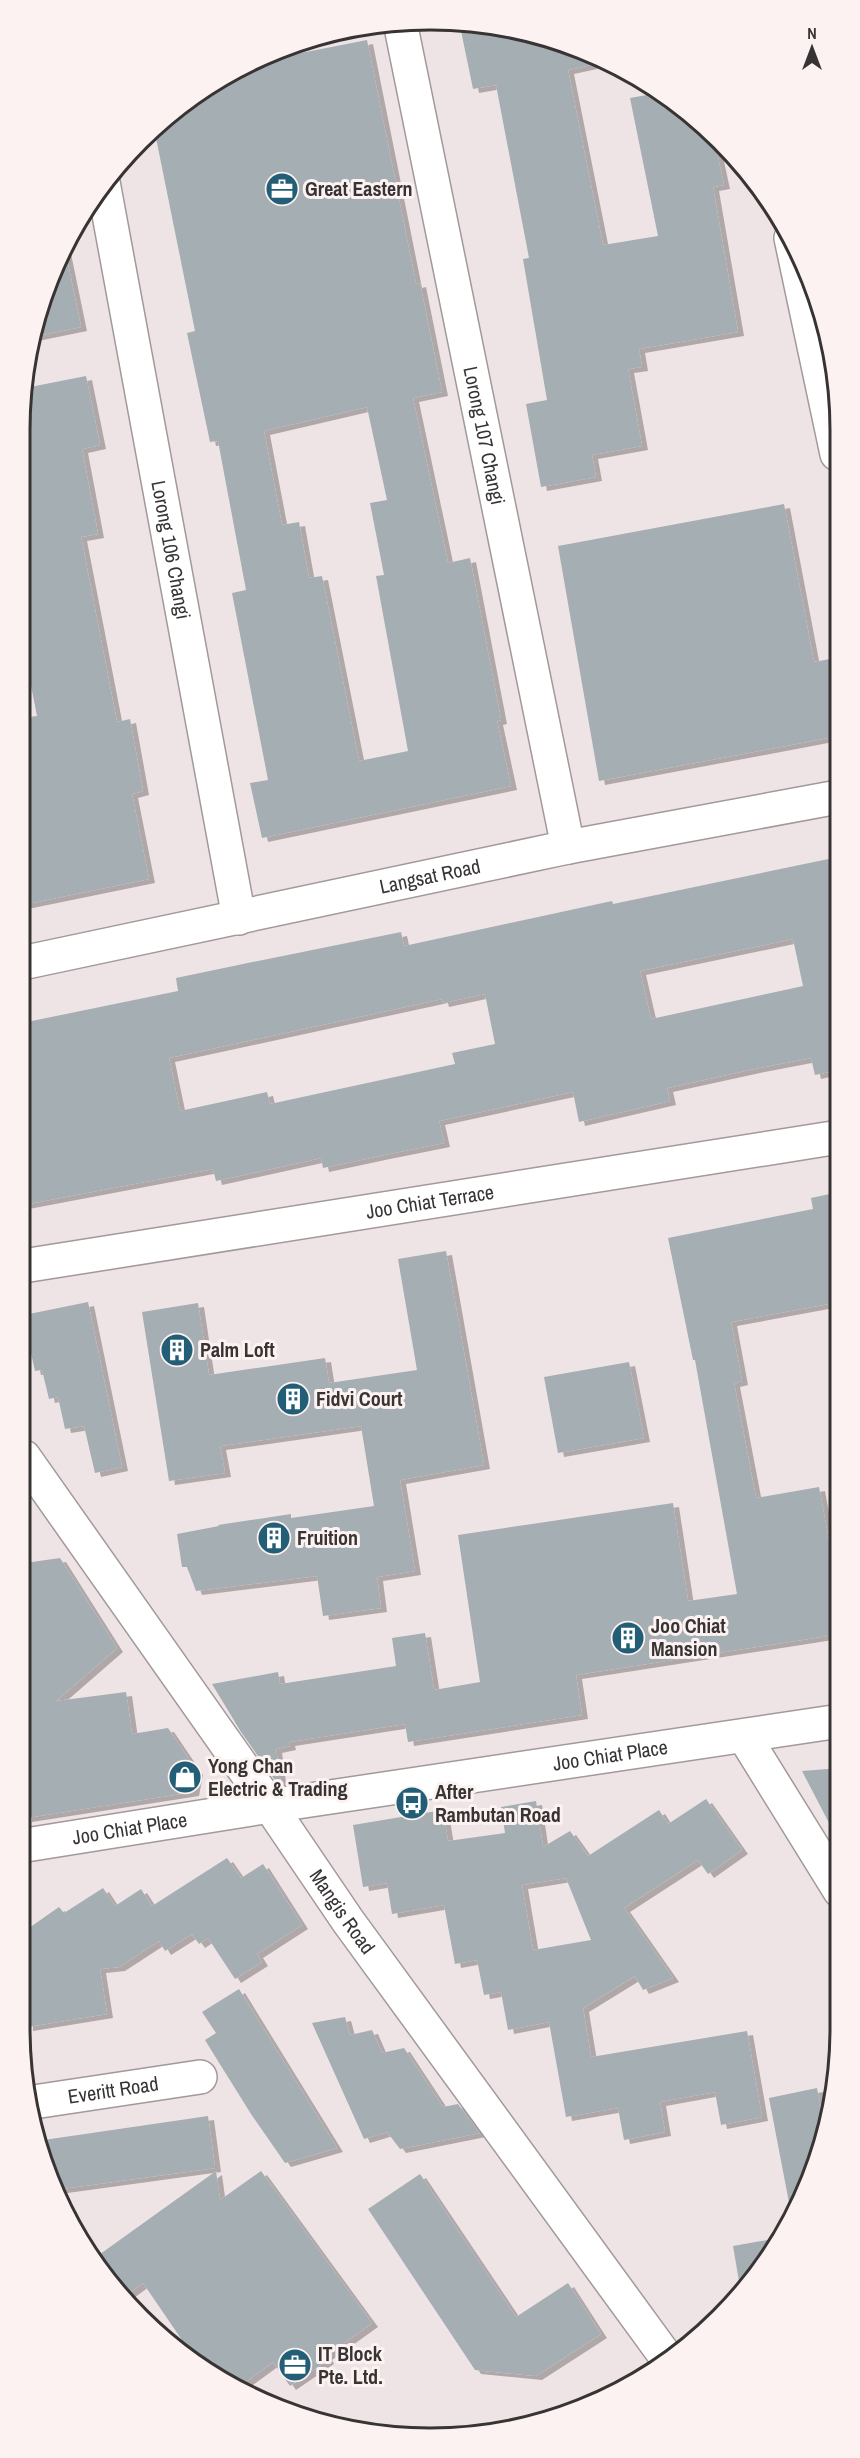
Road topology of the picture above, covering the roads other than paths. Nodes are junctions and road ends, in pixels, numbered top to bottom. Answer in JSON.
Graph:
{"nodes":[{"id":1,"x":402,"y":31,"type":"edge"},
{"id":2,"x":106,"y":196,"type":"edge"},
{"id":3,"x":799,"y":274,"type":"edge"},
{"id":4,"x":830,"y":419,"type":"edge"},
{"id":5,"x":830,"y":798,"type":"edge"},
{"id":6,"x":568,"y":847,"type":"junction"},
{"id":7,"x":239,"y":918,"type":"junction"},
{"id":8,"x":30,"y":961,"type":"edge"},
{"id":9,"x":830,"y":1138,"type":"edge"},
{"id":10,"x":30,"y":1265,"type":"edge"},
{"id":11,"x":30,"y":1466,"type":"edge"},
{"id":12,"x":830,"y":1723,"type":"edge"},
{"id":13,"x":744,"y":1736,"type":"junction"},
{"id":14,"x":270,"y":1806,"type":"junction"},
{"id":15,"x":30,"y":1844,"type":"edge"},
{"id":16,"x":830,"y":1875,"type":"edge"},
{"id":17,"x":200,"y":2077,"type":"dead end"},
{"id":18,"x":37,"y":2101,"type":"edge"},
{"id":19,"x":663,"y":2353,"type":"edge"}],
"edges":[{"from":1,"to":6,"type":"street","name":"Lorong 107 Changi"},
{"from":2,"to":7,"type":"street","name":"Lorong 106 Changi"},
{"from":3,"to":4,"type":"street"},
{"from":5,"to":6,"type":"street","name":"Langsat Road"},
{"from":6,"to":7,"type":"street","name":"Langsat Road"},
{"from":7,"to":8,"type":"street","name":"Langsat Road"},
{"from":9,"to":10,"type":"street","name":"Joo Chiat Terrace"},
{"from":11,"to":14,"type":"street","name":"Mangis Road"},
{"from":12,"to":13,"type":"street","name":"Joo Chiat Place"},
{"from":13,"to":14,"type":"street","name":"Joo Chiat Place"},
{"from":13,"to":16,"type":"street"},
{"from":14,"to":15,"type":"street","name":"Joo Chiat Place"},
{"from":14,"to":19,"type":"street","name":"Mangis Road"},
{"from":17,"to":18,"type":"street","name":"Everitt Road"}]}
